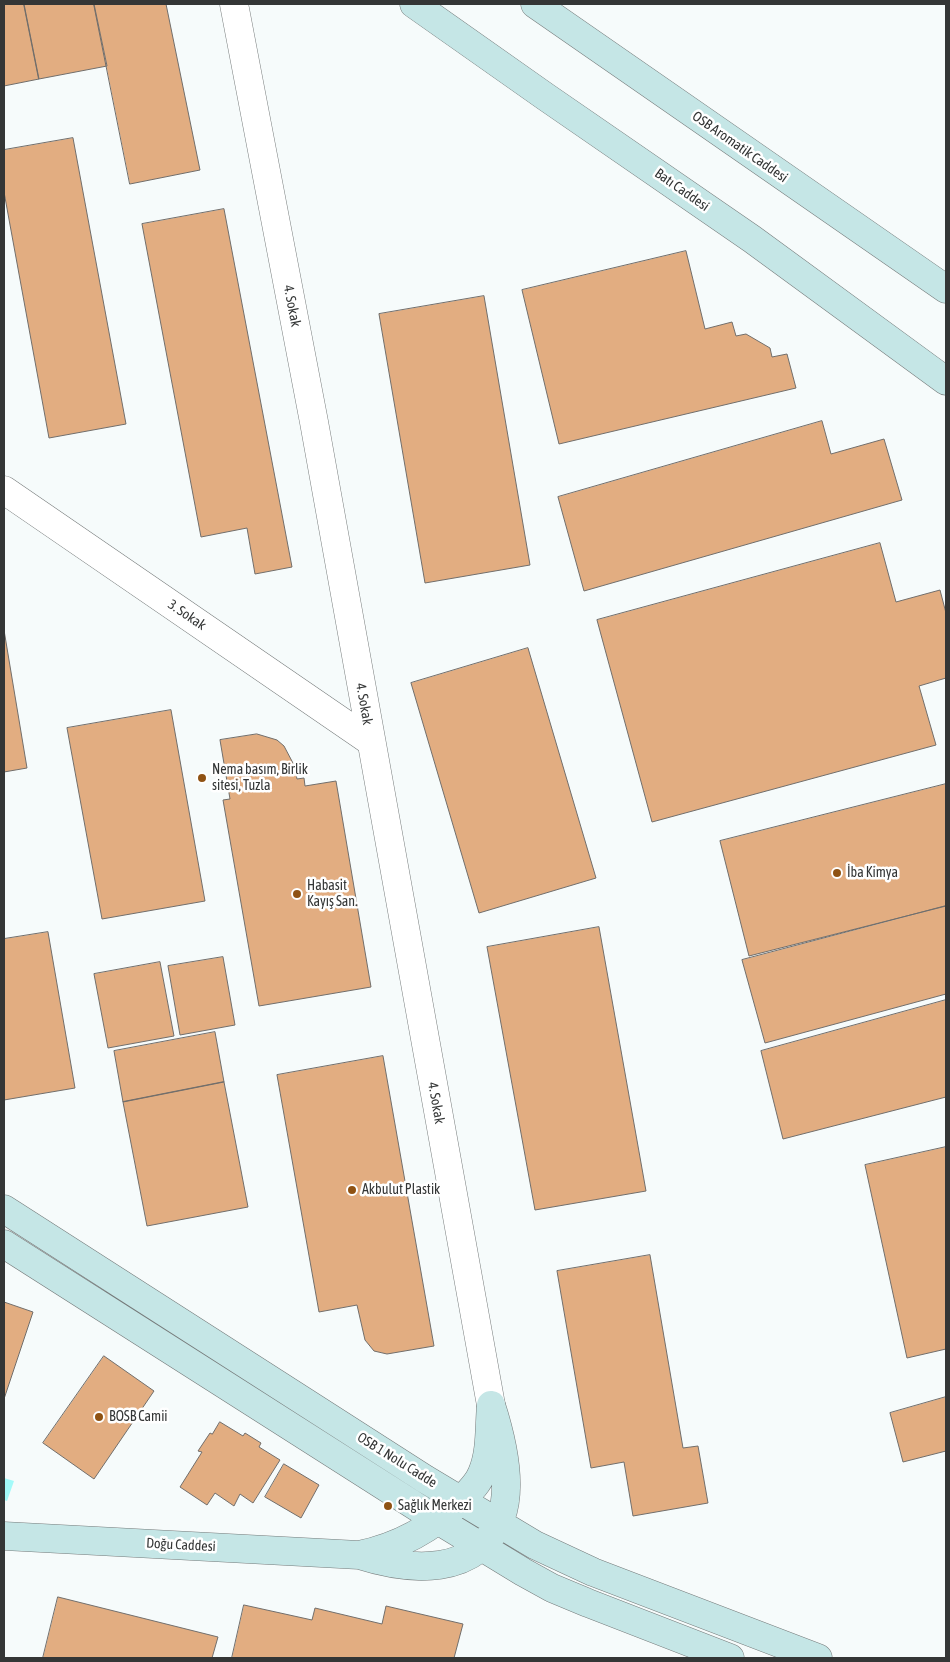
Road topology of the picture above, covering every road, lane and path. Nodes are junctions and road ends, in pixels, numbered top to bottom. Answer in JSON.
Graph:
{"nodes":[{"id":1,"x":234,"y":4,"type":"edge"},
{"id":2,"x":414,"y":4,"type":"edge"},
{"id":3,"x":535,"y":4,"type":"edge"},
{"id":4,"x":946,"y":289,"type":"edge"},
{"id":5,"x":946,"y":381,"type":"edge"},
{"id":6,"x":4,"y":490,"type":"edge"},
{"id":7,"x":370,"y":741,"type":"junction"},
{"id":8,"x":4,"y":1209,"type":"edge"},
{"id":9,"x":4,"y":1244,"type":"edge"},
{"id":10,"x":490,"y":1405,"type":"junction"},
{"id":11,"x":450,"y":1510,"type":"junction"},
{"id":12,"x":489,"y":1535,"type":"junction"},
{"id":13,"x":4,"y":1536,"type":"edge"},
{"id":14,"x":359,"y":1555,"type":"junction"},
{"id":15,"x":730,"y":1658,"type":"edge"},
{"id":16,"x":818,"y":1658,"type":"edge"}],
"edges":[{"from":1,"to":7,"type":"street","name":"4. Sokak"},
{"from":2,"to":5,"type":"street","name":"Batı Caddesi"},
{"from":3,"to":4,"type":"street","name":"OSB Aromatik Caddesi"},
{"from":6,"to":7,"type":"street","name":"3. Sokak"},
{"from":7,"to":10,"type":"street","name":"4. Sokak"},
{"from":8,"to":11,"type":"street","name":"OSB 1 Nolu Cadde"},
{"from":9,"to":11,"type":"street","name":"OSB 1 Nolu Cadde"},
{"from":10,"to":11,"type":"street","name":"Doğu Caddesi"},
{"from":10,"to":12,"type":"street"},
{"from":11,"to":12,"type":"street","name":"OSB 1 Nolu Cadde"},
{"from":11,"to":14,"type":"street","name":"Doğu Caddesi"},
{"from":12,"to":14,"type":"street","name":"Doğu Caddesi"},
{"from":12,"to":15,"type":"street","name":"OSB 1 Nolu Cadde"},
{"from":12,"to":16,"type":"street","name":"OSB 1 Nolu Cadde"},
{"from":13,"to":14,"type":"street","name":"Doğu Caddesi"}]}
